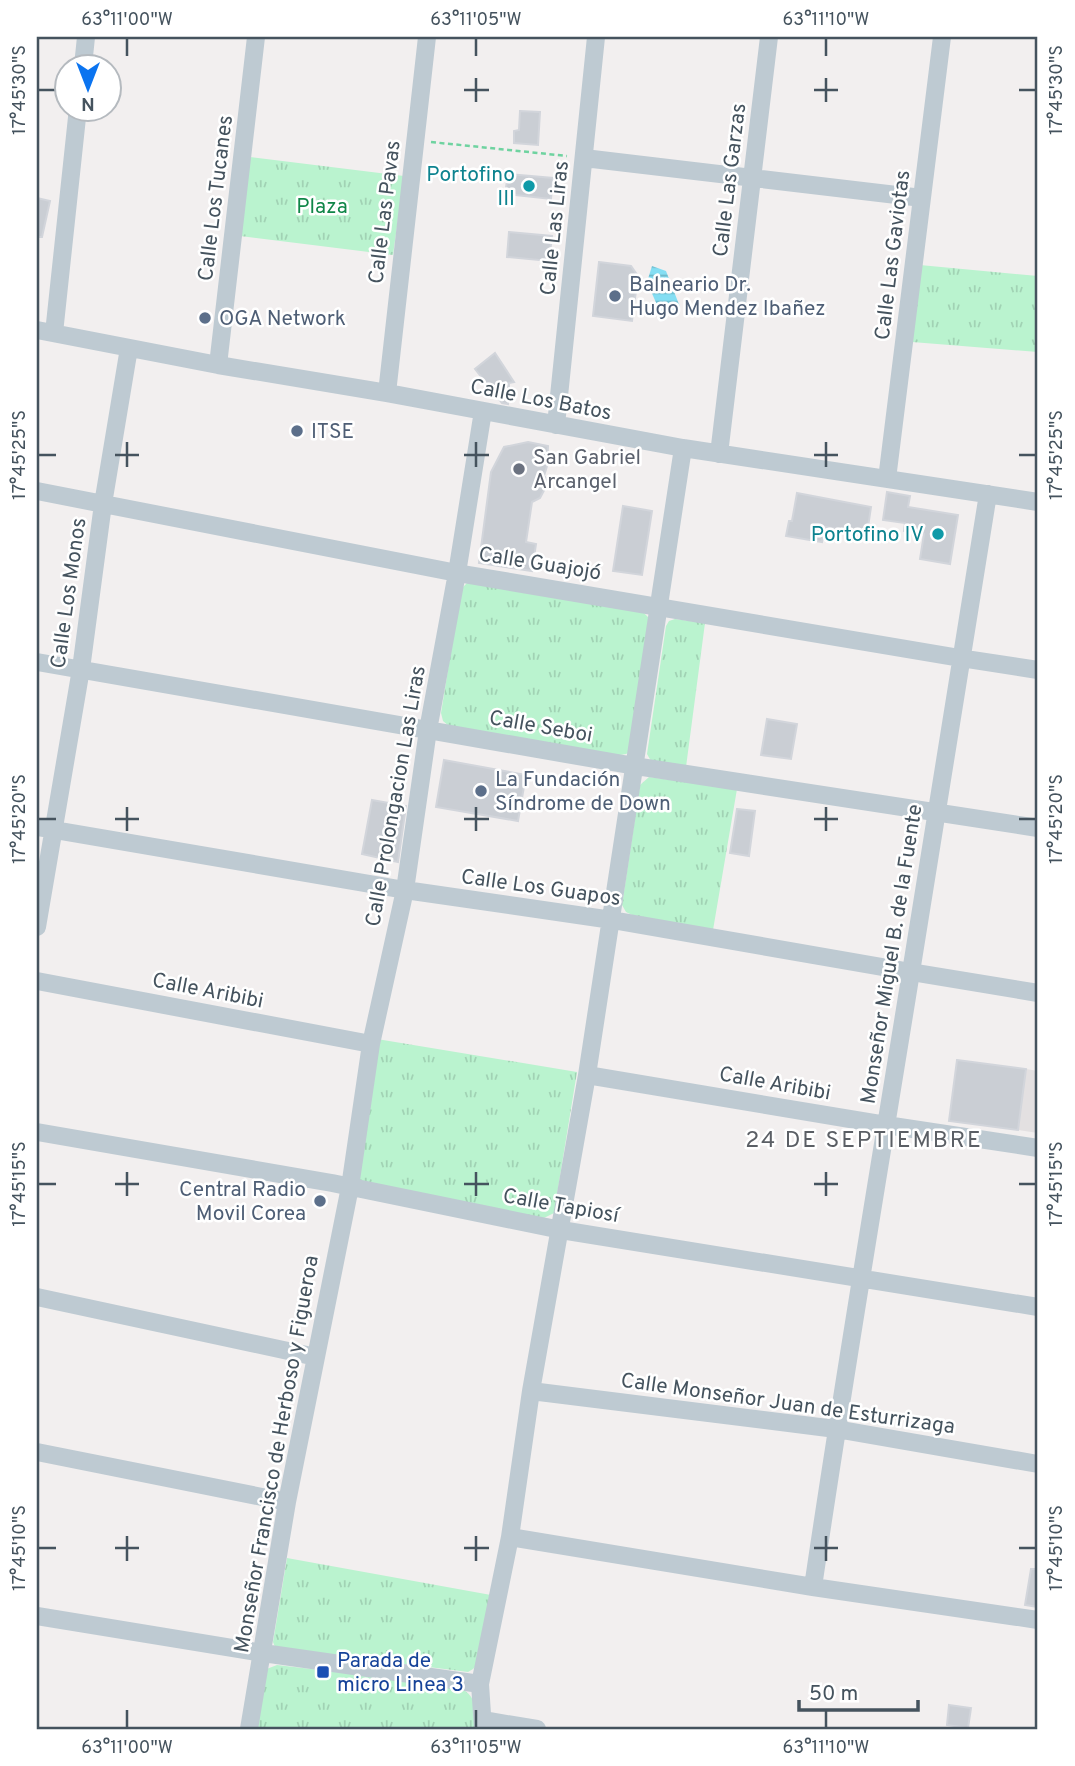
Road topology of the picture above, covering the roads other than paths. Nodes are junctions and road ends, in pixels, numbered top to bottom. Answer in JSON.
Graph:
{"nodes":[{"id":1,"x":256,"y":37,"type":"edge"},
{"id":2,"x":427,"y":37,"type":"edge"},
{"id":3,"x":596,"y":37,"type":"edge"},
{"id":4,"x":769,"y":37,"type":"edge"},
{"id":5,"x":942,"y":37,"type":"edge"},
{"id":6,"x":76,"y":122,"type":"edge"},
{"id":7,"x":584,"y":158,"type":"junction"},
{"id":8,"x":752,"y":179,"type":"junction"},
{"id":9,"x":922,"y":198,"type":"junction"},
{"id":10,"x":45,"y":331,"type":"edge"},
{"id":11,"x":129,"y":348,"type":"junction"},
{"id":12,"x":218,"y":365,"type":"junction"},
{"id":13,"x":387,"y":393,"type":"junction"},
{"id":14,"x":483,"y":411,"type":"junction"},
{"id":15,"x":556,"y":425,"type":"junction"},
{"id":16,"x":683,"y":448,"type":"junction"},
{"id":17,"x":719,"y":454,"type":"junction"},
{"id":18,"x":887,"y":479,"type":"junction"},
{"id":19,"x":37,"y":491,"type":"edge"},
{"id":20,"x":988,"y":494,"type":"junction"},
{"id":21,"x":1038,"y":502,"type":"edge"},
{"id":22,"x":103,"y":504,"type":"junction"},
{"id":23,"x":457,"y":573,"type":"junction"},
{"id":24,"x":660,"y":606,"type":"junction"},
{"id":25,"x":960,"y":658,"type":"junction"},
{"id":26,"x":37,"y":662,"type":"edge"},
{"id":27,"x":81,"y":669,"type":"junction"},
{"id":28,"x":1038,"y":670,"type":"edge"},
{"id":29,"x":428,"y":730,"type":"junction"},
{"id":30,"x":635,"y":766,"type":"junction"},
{"id":31,"x":937,"y":811,"type":"junction"},
{"id":32,"x":1038,"y":828,"type":"edge"},
{"id":33,"x":45,"y":829,"type":"edge"},
{"id":34,"x":405,"y":890,"type":"junction"},
{"id":35,"x":612,"y":920,"type":"junction"},
{"id":36,"x":37,"y":928,"type":"edge"},
{"id":37,"x":911,"y":972,"type":"junction"},
{"id":38,"x":37,"y":981,"type":"edge"},
{"id":39,"x":1038,"y":993,"type":"edge"},
{"id":40,"x":370,"y":1044,"type":"junction"},
{"id":41,"x":587,"y":1075,"type":"junction"},
{"id":42,"x":886,"y":1125,"type":"junction"},
{"id":43,"x":37,"y":1132,"type":"edge"},
{"id":44,"x":1038,"y":1148,"type":"edge"},
{"id":45,"x":350,"y":1187,"type":"junction"},
{"id":46,"x":561,"y":1230,"type":"junction"},
{"id":47,"x":861,"y":1278,"type":"junction"},
{"id":48,"x":37,"y":1297,"type":"edge"},
{"id":49,"x":1038,"y":1307,"type":"edge"},
{"id":50,"x":316,"y":1357,"type":"junction"},
{"id":51,"x":531,"y":1391,"type":"junction"},
{"id":52,"x":836,"y":1429,"type":"junction"},
{"id":53,"x":37,"y":1452,"type":"edge"},
{"id":54,"x":1038,"y":1464,"type":"edge"},
{"id":55,"x":287,"y":1502,"type":"junction"},
{"id":56,"x":510,"y":1537,"type":"junction"},
{"id":57,"x":813,"y":1587,"type":"junction"},
{"id":58,"x":37,"y":1616,"type":"edge"},
{"id":59,"x":1038,"y":1620,"type":"edge"},
{"id":60,"x":263,"y":1653,"type":"junction"},
{"id":61,"x":480,"y":1684,"type":"junction"},
{"id":62,"x":483,"y":1725,"type":"edge"},
{"id":63,"x":249,"y":1729,"type":"edge"},
{"id":64,"x":537,"y":1729,"type":"edge"}],
"edges":[{"from":1,"to":12,"type":"street","name":"Calle Los Tucanes"},
{"from":2,"to":13,"type":"street","name":"Calle Las Pavas"},
{"from":3,"to":7,"type":"street","name":"Calle Las Liras"},
{"from":4,"to":8,"type":"street","name":"Calle Las Garzas"},
{"from":5,"to":9,"type":"street","name":"Calle Las Gaviotas"},
{"from":6,"to":10,"type":"street"},
{"from":7,"to":8,"type":"street"},
{"from":7,"to":15,"type":"street","name":"Calle Las Liras"},
{"from":8,"to":9,"type":"street"},
{"from":8,"to":17,"type":"street","name":"Calle Las Garzas"},
{"from":9,"to":18,"type":"street","name":"Calle Las Gaviotas"},
{"from":10,"to":11,"type":"street","name":"Calle Los Batos"},
{"from":11,"to":12,"type":"street","name":"Calle Los Batos"},
{"from":11,"to":22,"type":"street","name":"Calle Los Monos"},
{"from":12,"to":13,"type":"street","name":"Calle Los Batos"},
{"from":13,"to":14,"type":"street","name":"Calle Los Batos"},
{"from":14,"to":15,"type":"street","name":"Calle Los Batos"},
{"from":14,"to":23,"type":"street","name":"Calle Prolongacion Las Liras"},
{"from":15,"to":16,"type":"street","name":"Calle Los Batos"},
{"from":16,"to":17,"type":"street","name":"Calle Los Batos"},
{"from":16,"to":24,"type":"street"},
{"from":17,"to":18,"type":"street","name":"Calle Los Batos"},
{"from":18,"to":20,"type":"street","name":"Calle Los Batos"},
{"from":19,"to":22,"type":"street","name":"Calle Guajojó"},
{"from":20,"to":21,"type":"street","name":"Calle Los Batos"},
{"from":20,"to":25,"type":"street","name":"Monseñor Miguel B. de la Fuente"},
{"from":22,"to":23,"type":"street","name":"Calle Guajojó"},
{"from":22,"to":27,"type":"street","name":"Calle Los Monos"},
{"from":23,"to":24,"type":"street","name":"Calle Guajojó"},
{"from":23,"to":29,"type":"street","name":"Calle Prolongacion Las Liras"},
{"from":24,"to":25,"type":"street","name":"Calle Guajojó"},
{"from":24,"to":30,"type":"street"},
{"from":25,"to":28,"type":"street","name":"Calle Guajojó"},
{"from":25,"to":31,"type":"street","name":"Monseñor Miguel B. de la Fuente"},
{"from":26,"to":27,"type":"street","name":"Calle Seboi"},
{"from":27,"to":29,"type":"street","name":"Calle Seboi"},
{"from":27,"to":33,"type":"street","name":"Calle Los Monos"},
{"from":29,"to":30,"type":"street","name":"Calle Seboi"},
{"from":29,"to":34,"type":"street","name":"Calle Prolongacion Las Liras"},
{"from":30,"to":31,"type":"street","name":"Calle Seboi"},
{"from":30,"to":35,"type":"street"},
{"from":31,"to":32,"type":"street","name":"Calle Seboi"},
{"from":31,"to":37,"type":"street","name":"Monseñor Miguel B. de la Fuente"},
{"from":33,"to":34,"type":"street","name":"Calle Los Guapos"},
{"from":33,"to":36,"type":"street","name":"Calle Los Monos"},
{"from":34,"to":35,"type":"street","name":"Calle Los Guapos"},
{"from":34,"to":40,"type":"street","name":"Calle Prolongacion Las Liras"},
{"from":35,"to":37,"type":"street","name":"Calle Los Guapos"},
{"from":35,"to":41,"type":"street"},
{"from":37,"to":39,"type":"street","name":"Calle Los Guapos"},
{"from":37,"to":42,"type":"street","name":"Monseñor Miguel B. de la Fuente"},
{"from":38,"to":40,"type":"street","name":"Calle Aribibi"},
{"from":40,"to":45,"type":"street","name":"Calle Prolongacion Las Liras"},
{"from":41,"to":42,"type":"street","name":"Calle Aribibi"},
{"from":41,"to":46,"type":"street"},
{"from":42,"to":44,"type":"street","name":"Calle Aribibi"},
{"from":42,"to":47,"type":"street","name":"Monseñor Miguel B. de la Fuente"},
{"from":43,"to":45,"type":"street","name":"Calle Tapiosí"},
{"from":45,"to":46,"type":"street","name":"Calle Tapiosí"},
{"from":45,"to":50,"type":"street","name":"Monseñor Francisco de Herboso y Figueroa"},
{"from":46,"to":47,"type":"street","name":"Calle Tapiosí"},
{"from":46,"to":51,"type":"street"},
{"from":47,"to":49,"type":"street","name":"Calle Tapiosí"},
{"from":47,"to":52,"type":"street","name":"Monseñor Miguel B. de la Fuente"},
{"from":48,"to":50,"type":"street"},
{"from":50,"to":55,"type":"street","name":"Monseñor Francisco de Herboso y Figueroa"},
{"from":51,"to":52,"type":"street","name":"Calle Monseñor Juan de Esturrizaga"},
{"from":51,"to":56,"type":"street"},
{"from":52,"to":54,"type":"street","name":"Calle Monseñor Juan de Esturrizaga"},
{"from":52,"to":57,"type":"street","name":"Monseñor Miguel B. de la Fuente"},
{"from":53,"to":55,"type":"street"},
{"from":55,"to":60,"type":"street","name":"Monseñor Francisco de Herboso y Figueroa"},
{"from":56,"to":57,"type":"street"},
{"from":56,"to":61,"type":"street"},
{"from":57,"to":59,"type":"street"},
{"from":58,"to":60,"type":"street"},
{"from":60,"to":61,"type":"street"},
{"from":60,"to":63,"type":"street","name":"Monseñor Francisco de Herboso y Figueroa"},
{"from":61,"to":62,"type":"street"},
{"from":62,"to":64,"type":"street"}]}
